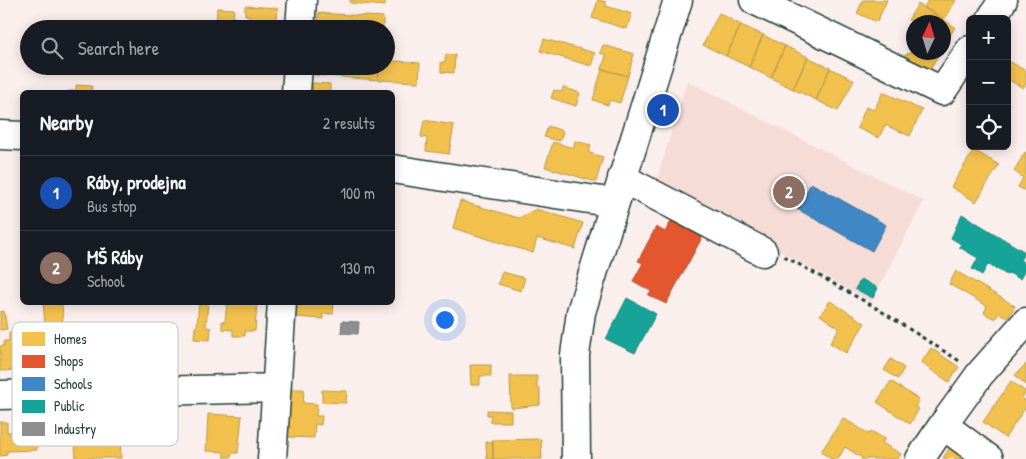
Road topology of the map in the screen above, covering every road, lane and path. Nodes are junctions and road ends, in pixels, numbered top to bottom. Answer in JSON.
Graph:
{"nodes":[{"id":1,"x":302,"y":0,"type":"edge"},
{"id":2,"x":678,"y":0,"type":"edge"},
{"id":3,"x":754,"y":0,"type":"edge"},
{"id":4,"x":1003,"y":0,"type":"edge"},
{"id":5,"x":994,"y":15,"type":"edge"},
{"id":6,"x":301,"y":20,"type":"edge"},
{"id":7,"x":966,"y":56,"type":"edge"},
{"id":8,"x":297,"y":75,"type":"edge"},
{"id":9,"x":296,"y":90,"type":"edge"},
{"id":10,"x":0,"y":135,"type":"edge"},
{"id":11,"x":20,"y":136,"type":"edge"},
{"id":12,"x":395,"y":169,"type":"edge"},
{"id":13,"x":618,"y":191,"type":"junction"},
{"id":14,"x":757,"y":249,"type":"joint"},
{"id":15,"x":282,"y":305,"type":"edge"},
{"id":16,"x":1026,"y":322,"type":"edge"},
{"id":17,"x":980,"y":374,"type":"junction"},
{"id":18,"x":276,"y":388,"type":"junction"},
{"id":19,"x":178,"y":390,"type":"edge"},
{"id":20,"x":943,"y":425,"type":"junction"},
{"id":21,"x":272,"y":459,"type":"edge"},
{"id":22,"x":576,"y":459,"type":"edge"},
{"id":23,"x":920,"y":459,"type":"edge"},
{"id":24,"x":989,"y":459,"type":"edge"}],
"edges":[{"from":1,"to":6,"type":"street"},
{"from":2,"to":13,"type":"street"},
{"from":3,"to":7,"type":"street"},
{"from":4,"to":5,"type":"street"},
{"from":8,"to":9,"type":"street"},
{"from":10,"to":11,"type":"street"},
{"from":12,"to":13,"type":"street"},
{"from":13,"to":14,"type":"street"},
{"from":13,"to":22,"type":"street"},
{"from":14,"to":17,"type":"path"},
{"from":15,"to":18,"type":"street"},
{"from":16,"to":17,"type":"street"},
{"from":17,"to":20,"type":"street"},
{"from":18,"to":19,"type":"street"},
{"from":18,"to":21,"type":"street"},
{"from":20,"to":23,"type":"street"},
{"from":20,"to":24,"type":"street"}]}
